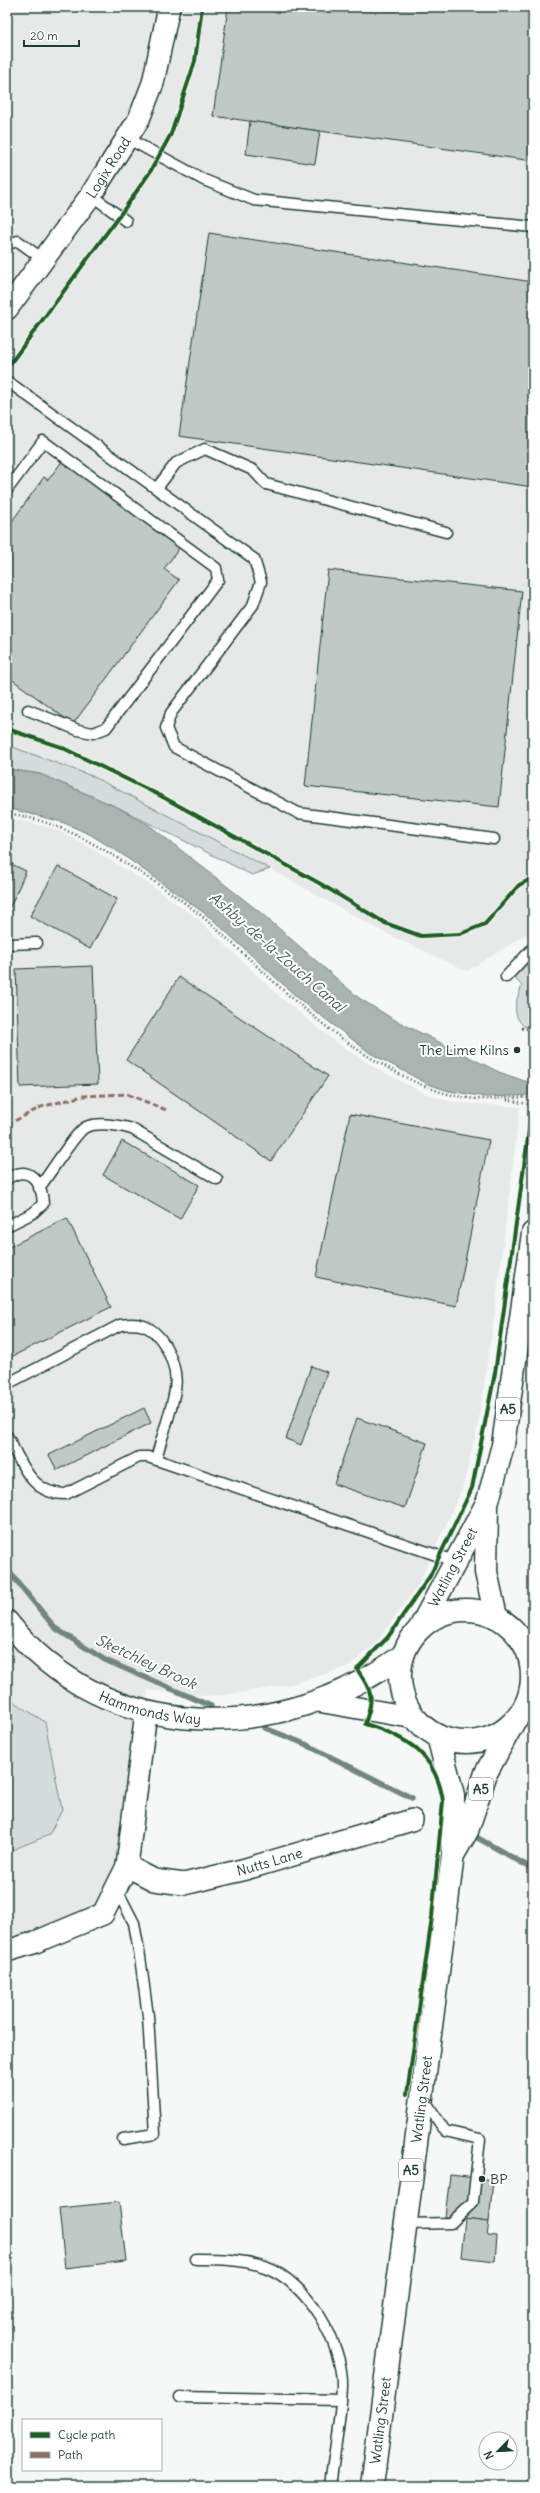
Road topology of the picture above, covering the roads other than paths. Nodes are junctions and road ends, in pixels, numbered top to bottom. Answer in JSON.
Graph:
{"nodes":[{"id":1,"x":169,"y":7,"type":"edge"},
{"id":2,"x":127,"y":138,"type":"junction"},
{"id":3,"x":91,"y":195,"type":"junction"},
{"id":4,"x":126,"y":221,"type":"dead end"},
{"id":5,"x":533,"y":227,"type":"edge"},
{"id":6,"x":7,"y":244,"type":"edge"},
{"id":7,"x":44,"y":260,"type":"junction"},
{"id":8,"x":7,"y":309,"type":"edge"},
{"id":9,"x":7,"y":381,"type":"edge"},
{"id":10,"x":157,"y":488,"type":"junction"},
{"id":11,"x":7,"y":490,"type":"edge"},
{"id":12,"x":446,"y":532,"type":"dead end"},
{"id":13,"x":28,"y":710,"type":"dead end"},
{"id":14,"x":494,"y":839,"type":"dead end"},
{"id":15,"x":37,"y":943,"type":"dead end"},
{"id":16,"x":7,"y":944,"type":"edge"},
{"id":17,"x":533,"y":948,"type":"edge"},
{"id":18,"x":506,"y":977,"type":"dead end"},
{"id":19,"x":7,"y":1179,"type":"edge"},
{"id":20,"x":217,"y":1179,"type":"dead end"},
{"id":21,"x":39,"y":1188,"type":"junction"},
{"id":22,"x":7,"y":1226,"type":"edge"},
{"id":23,"x":533,"y":1233,"type":"edge"},
{"id":24,"x":7,"y":1384,"type":"edge"},
{"id":25,"x":7,"y":1436,"type":"edge"},
{"id":26,"x":156,"y":1459,"type":"junction"},
{"id":27,"x":488,"y":1504,"type":"junction"},
{"id":28,"x":454,"y":1561,"type":"junction"},
{"id":29,"x":496,"y":1617,"type":"junction"},
{"id":30,"x":7,"y":1621,"type":"edge"},
{"id":31,"x":418,"y":1630,"type":"junction"},
{"id":32,"x":404,"y":1654,"type":"junction"},
{"id":33,"x":533,"y":1682,"type":"edge"},
{"id":34,"x":318,"y":1701,"type":"junction"},
{"id":35,"x":146,"y":1712,"type":"junction"},
{"id":36,"x":414,"y":1718,"type":"junction"},
{"id":37,"x":512,"y":1724,"type":"junction"},
{"id":38,"x":438,"y":1736,"type":"junction"},
{"id":39,"x":412,"y":1820,"type":"dead end"},
{"id":40,"x":453,"y":1855,"type":"junction"},
{"id":41,"x":127,"y":1866,"type":"junction"},
{"id":42,"x":116,"y":1888,"type":"junction"},
{"id":43,"x":7,"y":1951,"type":"edge"},
{"id":44,"x":420,"y":2094,"type":"junction"},
{"id":45,"x":123,"y":2139,"type":"dead end"},
{"id":46,"x":405,"y":2224,"type":"junction"},
{"id":47,"x":196,"y":2259,"type":"dead end"},
{"id":48,"x":180,"y":2397,"type":"dead end"},
{"id":49,"x":341,"y":2400,"type":"junction"},
{"id":50,"x":330,"y":2486,"type":"edge"},
{"id":51,"x":372,"y":2486,"type":"edge"}],
"edges":[{"from":1,"to":2,"type":"street","name":"Logix Road"},
{"from":2,"to":3,"type":"street","name":"Logix Road"},
{"from":2,"to":5,"type":"lane"},
{"from":3,"to":4,"type":"lane"},
{"from":3,"to":7,"type":"street","name":"Logix Road"},
{"from":6,"to":7,"type":"lane"},
{"from":7,"to":8,"type":"street","name":"Logix Road"},
{"from":9,"to":10,"type":"lane"},
{"from":10,"to":12,"type":"lane"},
{"from":10,"to":14,"type":"lane"},
{"from":11,"to":13,"type":"lane"},
{"from":15,"to":16,"type":"lane"},
{"from":17,"to":18,"type":"lane"},
{"from":19,"to":21,"type":"lane"},
{"from":20,"to":21,"type":"lane"},
{"from":21,"to":22,"type":"lane"},
{"from":23,"to":27,"type":"highway","name":"Watling Street","number":"A5"},
{"from":24,"to":26,"type":"lane"},
{"from":25,"to":26,"type":"lane"},
{"from":26,"to":28,"type":"lane"},
{"from":27,"to":28,"type":"highway","name":"Watling Street","number":"A5"},
{"from":27,"to":29,"type":"highway","name":"Watling Street","number":"A5"},
{"from":28,"to":31,"type":"highway","name":"Watling Street","number":"A5"},
{"from":29,"to":31,"type":"highway","number":"A5"},
{"from":29,"to":33,"type":"highway","number":"A5"},
{"from":30,"to":35,"type":"street","name":"Hammonds Way"},
{"from":31,"to":32,"type":"highway","number":"A5"},
{"from":32,"to":34,"type":"street","name":"Hammonds Way"},
{"from":32,"to":36,"type":"highway","number":"A5"},
{"from":33,"to":37,"type":"highway","number":"A5"},
{"from":34,"to":35,"type":"street","name":"Hammonds Way"},
{"from":34,"to":36,"type":"street","name":"Hammonds Way"},
{"from":35,"to":41,"type":"street"},
{"from":36,"to":38,"type":"highway","number":"A5"},
{"from":37,"to":38,"type":"highway","number":"A5"},
{"from":37,"to":40,"type":"highway","name":"Watling Street","number":"A5"},
{"from":38,"to":40,"type":"highway","name":"Watling Street","number":"A5"},
{"from":39,"to":41,"type":"street","name":"Nutts Lane"},
{"from":40,"to":44,"type":"highway","name":"Watling Street","number":"A5"},
{"from":41,"to":42,"type":"street"},
{"from":42,"to":43,"type":"street"},
{"from":42,"to":45,"type":"lane"},
{"from":44,"to":46,"type":"highway","name":"Watling Street","number":"A5"},
{"from":44,"to":46,"type":"lane"},
{"from":46,"to":51,"type":"highway","name":"Watling Street","number":"A5"},
{"from":47,"to":49,"type":"lane"},
{"from":48,"to":49,"type":"lane"},
{"from":49,"to":50,"type":"lane"}]}
